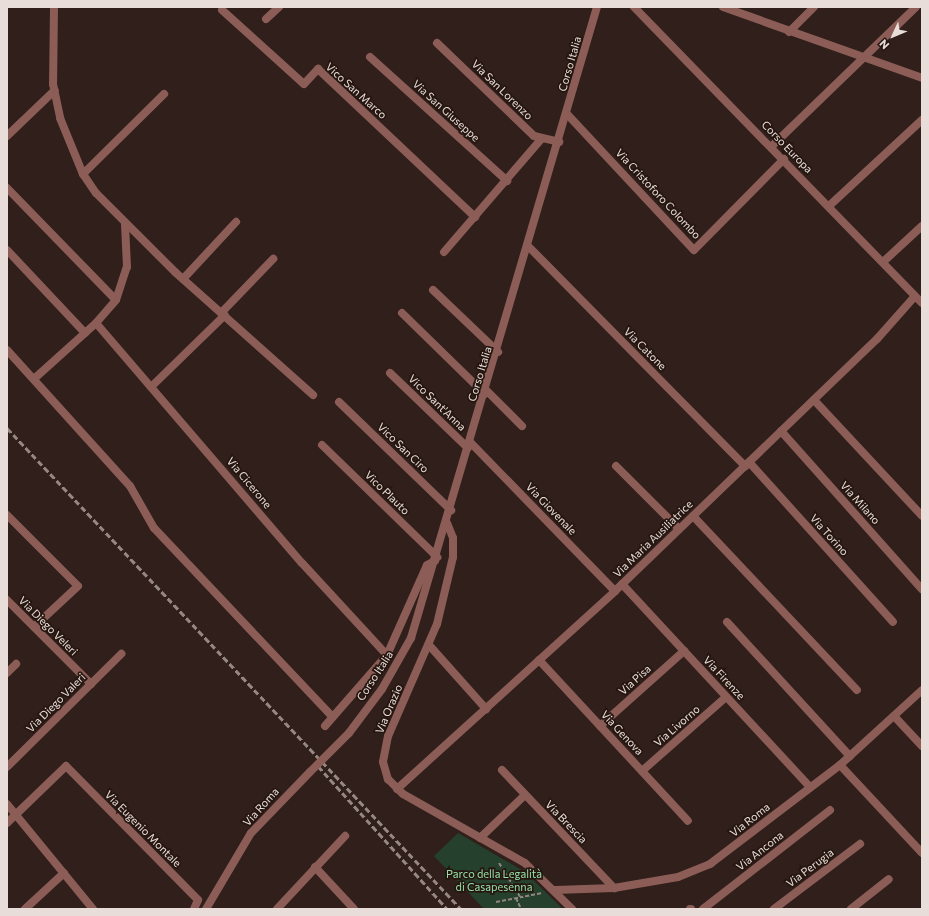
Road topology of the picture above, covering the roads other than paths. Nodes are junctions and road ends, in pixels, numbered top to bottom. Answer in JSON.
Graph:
{"nodes":[{"id":1,"x":54,"y":7,"type":"edge"},
{"id":2,"x":279,"y":7,"type":"edge"},
{"id":3,"x":597,"y":7,"type":"edge"},
{"id":4,"x":634,"y":7,"type":"edge"},
{"id":5,"x":723,"y":7,"type":"edge"},
{"id":6,"x":814,"y":7,"type":"edge"},
{"id":7,"x":916,"y":7,"type":"edge"},
{"id":8,"x":222,"y":10,"type":"dead end"},
{"id":9,"x":266,"y":20,"type":"dead end"},
{"id":10,"x":789,"y":32,"type":"junction"},
{"id":11,"x":437,"y":43,"type":"dead end"},
{"id":12,"x":370,"y":57,"type":"dead end"},
{"id":13,"x":864,"y":58,"type":"junction"},
{"id":14,"x":922,"y":78,"type":"edge"},
{"id":15,"x":54,"y":90,"type":"junction"},
{"id":16,"x":164,"y":94,"type":"dead end"},
{"id":17,"x":567,"y":114,"type":"junction"},
{"id":18,"x":922,"y":120,"type":"edge"},
{"id":19,"x":7,"y":136,"type":"edge"},
{"id":20,"x":542,"y":138,"type":"junction"},
{"id":21,"x":559,"y":142,"type":"junction"},
{"id":22,"x":772,"y":146,"type":"junction"},
{"id":23,"x":784,"y":159,"type":"junction"},
{"id":24,"x":83,"y":174,"type":"junction"},
{"id":25,"x":507,"y":181,"type":"junction"},
{"id":26,"x":7,"y":188,"type":"edge"},
{"id":27,"x":829,"y":206,"type":"junction"},
{"id":28,"x":475,"y":217,"type":"junction"},
{"id":29,"x":236,"y":222,"type":"dead end"},
{"id":30,"x":125,"y":224,"type":"junction"},
{"id":31,"x":922,"y":226,"type":"edge"},
{"id":32,"x":529,"y":247,"type":"junction"},
{"id":33,"x":7,"y":250,"type":"edge"},
{"id":34,"x":444,"y":252,"type":"dead end"},
{"id":35,"x":272,"y":259,"type":"dead end"},
{"id":36,"x":882,"y":262,"type":"junction"},
{"id":37,"x":183,"y":279,"type":"junction"},
{"id":38,"x":433,"y":290,"type":"dead end"},
{"id":39,"x":915,"y":296,"type":"junction"},
{"id":40,"x":116,"y":300,"type":"junction"},
{"id":41,"x":922,"y":303,"type":"edge"},
{"id":42,"x":402,"y":313,"type":"dead end"},
{"id":43,"x":224,"y":314,"type":"junction"},
{"id":44,"x":96,"y":323,"type":"junction"},
{"id":45,"x":85,"y":333,"type":"junction"},
{"id":46,"x":7,"y":350,"type":"edge"},
{"id":47,"x":498,"y":352,"type":"junction"},
{"id":48,"x":390,"y":373,"type":"dead end"},
{"id":49,"x":35,"y":378,"type":"junction"},
{"id":50,"x":151,"y":388,"type":"junction"},
{"id":51,"x":486,"y":392,"type":"junction"},
{"id":52,"x":313,"y":395,"type":"dead end"},
{"id":53,"x":814,"y":400,"type":"junction"},
{"id":54,"x":339,"y":402,"type":"dead end"},
{"id":55,"x":522,"y":426,"type":"dead end"},
{"id":56,"x":781,"y":431,"type":"junction"},
{"id":57,"x":322,"y":445,"type":"dead end"},
{"id":58,"x":469,"y":445,"type":"junction"},
{"id":59,"x":747,"y":464,"type":"junction"},
{"id":60,"x":616,"y":466,"type":"dead end"},
{"id":61,"x":451,"y":510,"type":"junction"},
{"id":62,"x":7,"y":515,"type":"edge"},
{"id":63,"x":693,"y":516,"type":"junction"},
{"id":64,"x":922,"y":516,"type":"edge"},
{"id":65,"x":447,"y":523,"type":"junction"},
{"id":66,"x":679,"y":529,"type":"junction"},
{"id":67,"x":436,"y":559,"type":"junction"},
{"id":68,"x":622,"y":584,"type":"junction"},
{"id":69,"x":922,"y":589,"type":"edge"},
{"id":70,"x":615,"y":591,"type":"junction"},
{"id":71,"x":7,"y":600,"type":"edge"},
{"id":72,"x":727,"y":622,"type":"dead end"},
{"id":73,"x":893,"y":622,"type":"dead end"},
{"id":74,"x":34,"y":627,"type":"junction"},
{"id":75,"x":429,"y":645,"type":"junction"},
{"id":76,"x":684,"y":651,"type":"junction"},
{"id":77,"x":121,"y":654,"type":"dead end"},
{"id":78,"x":387,"y":655,"type":"junction"},
{"id":79,"x":539,"y":660,"type":"junction"},
{"id":80,"x":16,"y":664,"type":"dead end"},
{"id":81,"x":7,"y":672,"type":"edge"},
{"id":82,"x":91,"y":684,"type":"junction"},
{"id":83,"x":857,"y":690,"type":"dead end"},
{"id":84,"x":922,"y":690,"type":"edge"},
{"id":85,"x":726,"y":697,"type":"junction"},
{"id":86,"x":486,"y":709,"type":"junction"},
{"id":87,"x":894,"y":716,"type":"junction"},
{"id":88,"x":333,"y":717,"type":"junction"},
{"id":89,"x":325,"y":726,"type":"dead end"},
{"id":90,"x":600,"y":726,"type":"junction"},
{"id":91,"x":349,"y":733,"type":"joint"},
{"id":92,"x":922,"y":746,"type":"edge"},
{"id":93,"x":850,"y":756,"type":"junction"},
{"id":94,"x":840,"y":765,"type":"junction"},
{"id":95,"x":7,"y":767,"type":"edge"},
{"id":96,"x":502,"y":770,"type":"dead end"},
{"id":97,"x":642,"y":771,"type":"junction"},
{"id":98,"x":810,"y":787,"type":"junction"},
{"id":99,"x":397,"y":789,"type":"junction"},
{"id":100,"x":525,"y":795,"type":"junction"},
{"id":101,"x":7,"y":804,"type":"edge"},
{"id":102,"x":830,"y":810,"type":"dead end"},
{"id":103,"x":16,"y":814,"type":"junction"},
{"id":104,"x":688,"y":820,"type":"dead end"},
{"id":105,"x":7,"y":823,"type":"edge"},
{"id":106,"x":345,"y":836,"type":"dead end"},
{"id":107,"x":480,"y":838,"type":"junction"},
{"id":108,"x":860,"y":844,"type":"dead end"},
{"id":109,"x":922,"y":852,"type":"edge"},
{"id":110,"x":315,"y":866,"type":"junction"},
{"id":111,"x":64,"y":873,"type":"junction"},
{"id":112,"x":889,"y":879,"type":"dead end"},
{"id":113,"x":614,"y":888,"type":"junction"},
{"id":114,"x":555,"y":890,"type":"junction"},
{"id":115,"x":25,"y":909,"type":"edge"},
{"id":116,"x":93,"y":909,"type":"edge"},
{"id":117,"x":194,"y":909,"type":"edge"},
{"id":118,"x":206,"y":909,"type":"edge"},
{"id":119,"x":277,"y":909,"type":"edge"},
{"id":120,"x":354,"y":909,"type":"edge"},
{"id":121,"x":572,"y":909,"type":"edge"},
{"id":122,"x":703,"y":909,"type":"edge"},
{"id":123,"x":774,"y":909,"type":"edge"},
{"id":124,"x":851,"y":909,"type":"edge"}],
"edges":[{"from":1,"to":15,"type":"street"},
{"from":2,"to":9,"type":"street"},
{"from":3,"to":17,"type":"street","name":"Corso Italia"},
{"from":4,"to":22,"type":"street","name":"Corso Europa"},
{"from":5,"to":10,"type":"street"},
{"from":6,"to":10,"type":"street"},
{"from":7,"to":13,"type":"street"},
{"from":8,"to":28,"type":"street","name":"Vico San Marco"},
{"from":10,"to":13,"type":"street"},
{"from":11,"to":20,"type":"street","name":"Via San Lorenzo"},
{"from":12,"to":25,"type":"street","name":"Via San Giuseppe"},
{"from":13,"to":14,"type":"street"},
{"from":13,"to":22,"type":"street"},
{"from":15,"to":19,"type":"street"},
{"from":15,"to":24,"type":"street"},
{"from":16,"to":24,"type":"street"},
{"from":17,"to":21,"type":"street","name":"Corso Italia"},
{"from":17,"to":23,"type":"street","name":"Via Cristoforo Colombo"},
{"from":18,"to":27,"type":"street"},
{"from":20,"to":21,"type":"street","name":"Via San Lorenzo"},
{"from":20,"to":25,"type":"street"},
{"from":21,"to":32,"type":"street","name":"Corso Italia"},
{"from":22,"to":23,"type":"street","name":"Corso Europa"},
{"from":23,"to":27,"type":"street","name":"Corso Europa"},
{"from":24,"to":30,"type":"street"},
{"from":25,"to":28,"type":"street"},
{"from":26,"to":40,"type":"street"},
{"from":27,"to":36,"type":"street","name":"Corso Europa"},
{"from":28,"to":34,"type":"street"},
{"from":29,"to":37,"type":"street"},
{"from":30,"to":37,"type":"street"},
{"from":30,"to":40,"type":"street"},
{"from":31,"to":36,"type":"street"},
{"from":32,"to":47,"type":"street","name":"Corso Italia"},
{"from":32,"to":59,"type":"street","name":"Via Catone"},
{"from":33,"to":45,"type":"street"},
{"from":35,"to":43,"type":"street"},
{"from":36,"to":39,"type":"street","name":"Corso Europa"},
{"from":37,"to":43,"type":"street"},
{"from":38,"to":47,"type":"street"},
{"from":39,"to":41,"type":"street","name":"Corso Europa"},
{"from":39,"to":53,"type":"street","name":"Via Maria Ausiliatrice"},
{"from":40,"to":44,"type":"street"},
{"from":42,"to":51,"type":"street"},
{"from":43,"to":50,"type":"street"},
{"from":43,"to":52,"type":"street"},
{"from":44,"to":45,"type":"street"},
{"from":44,"to":50,"type":"street","name":"Via Cicerone"},
{"from":45,"to":49,"type":"street"},
{"from":46,"to":49,"type":"street"},
{"from":47,"to":51,"type":"street","name":"Corso Italia"},
{"from":48,"to":58,"type":"street","name":"Vico Sant'Anna"},
{"from":49,"to":88,"type":"street"},
{"from":50,"to":78,"type":"street","name":"Via Cicerone"},
{"from":51,"to":55,"type":"street"},
{"from":51,"to":58,"type":"street","name":"Corso Italia"},
{"from":53,"to":56,"type":"street","name":"Via Maria Ausiliatrice"},
{"from":53,"to":64,"type":"street"},
{"from":54,"to":61,"type":"street","name":"Vico San Ciro"},
{"from":56,"to":59,"type":"street","name":"Via Maria Ausiliatrice"},
{"from":56,"to":69,"type":"street","name":"Via Milano"},
{"from":57,"to":67,"type":"street","name":"Vico Plauto"},
{"from":58,"to":61,"type":"street","name":"Corso Italia"},
{"from":58,"to":70,"type":"street","name":"Via Giovenale"},
{"from":59,"to":63,"type":"street","name":"Via Maria Ausiliatrice"},
{"from":59,"to":73,"type":"street","name":"Via Torino"},
{"from":60,"to":66,"type":"street"},
{"from":61,"to":65,"type":"street","name":"Corso Italia"},
{"from":62,"to":74,"type":"street"},
{"from":63,"to":66,"type":"street","name":"Via Maria Ausiliatrice"},
{"from":63,"to":83,"type":"street"},
{"from":65,"to":67,"type":"street","name":"Corso Italia"},
{"from":65,"to":75,"type":"street","name":"Via Orazio"},
{"from":66,"to":68,"type":"street","name":"Via Maria Ausiliatrice"},
{"from":67,"to":78,"type":"street"},
{"from":67,"to":91,"type":"street","name":"Corso Italia"},
{"from":68,"to":70,"type":"street","name":"Via Maria Ausiliatrice"},
{"from":68,"to":76,"type":"street","name":"Via Firenze"},
{"from":70,"to":79,"type":"street","name":"Via Maria Ausiliatrice"},
{"from":71,"to":74,"type":"street","name":"Via Diego Veleri"},
{"from":72,"to":93,"type":"street"},
{"from":74,"to":82,"type":"street","name":"Via Diego Veleri"},
{"from":75,"to":86,"type":"street"},
{"from":75,"to":99,"type":"street","name":"Via Orazio"},
{"from":76,"to":85,"type":"street","name":"Via Firenze"},
{"from":76,"to":90,"type":"street","name":"Via Pisa"},
{"from":77,"to":82,"type":"street","name":"Via Diego Valeri"},
{"from":78,"to":88,"type":"street"},
{"from":79,"to":86,"type":"street","name":"Via Maria Ausiliatrice"},
{"from":79,"to":90,"type":"street","name":"Via Genova"},
{"from":80,"to":81,"type":"street"},
{"from":82,"to":95,"type":"street","name":"Via Diego Valeri"},
{"from":84,"to":87,"type":"street","name":"Via Roma"},
{"from":85,"to":97,"type":"street","name":"Via Livorno"},
{"from":85,"to":98,"type":"street","name":"Via Firenze"},
{"from":86,"to":99,"type":"street","name":"Via Maria Ausiliatrice"},
{"from":87,"to":92,"type":"street"},
{"from":87,"to":93,"type":"street","name":"Via Roma"},
{"from":88,"to":89,"type":"street"},
{"from":90,"to":97,"type":"street","name":"Via Genova"},
{"from":91,"to":118,"type":"street","name":"Via Roma","bridge":true},
{"from":93,"to":94,"type":"street","name":"Via Roma"},
{"from":94,"to":98,"type":"street","name":"Via Roma"},
{"from":94,"to":109,"type":"street"},
{"from":96,"to":100,"type":"street","name":"Via Brescia"},
{"from":97,"to":104,"type":"street","name":"Via Genova"},
{"from":98,"to":113,"type":"street","name":"Via Roma"},
{"from":99,"to":107,"type":"street","name":"Via Orazio"},
{"from":100,"to":107,"type":"street"},
{"from":100,"to":113,"type":"street","name":"Via Brescia"},
{"from":101,"to":103,"type":"street"},
{"from":102,"to":122,"type":"street","name":"Via Ancona"},
{"from":103,"to":105,"type":"street"},
{"from":103,"to":111,"type":"street"},
{"from":103,"to":117,"type":"street","name":"Via Eugenio Montale"},
{"from":106,"to":110,"type":"street"},
{"from":107,"to":114,"type":"street","name":"Via Orazio"},
{"from":108,"to":123,"type":"street","name":"Via Perugia"},
{"from":110,"to":119,"type":"street"},
{"from":110,"to":120,"type":"street"},
{"from":111,"to":115,"type":"street"},
{"from":111,"to":116,"type":"street"},
{"from":112,"to":124,"type":"street"},
{"from":113,"to":114,"type":"street","name":"Via Roma"},
{"from":114,"to":121,"type":"street","name":"Via Orazio"}]}
